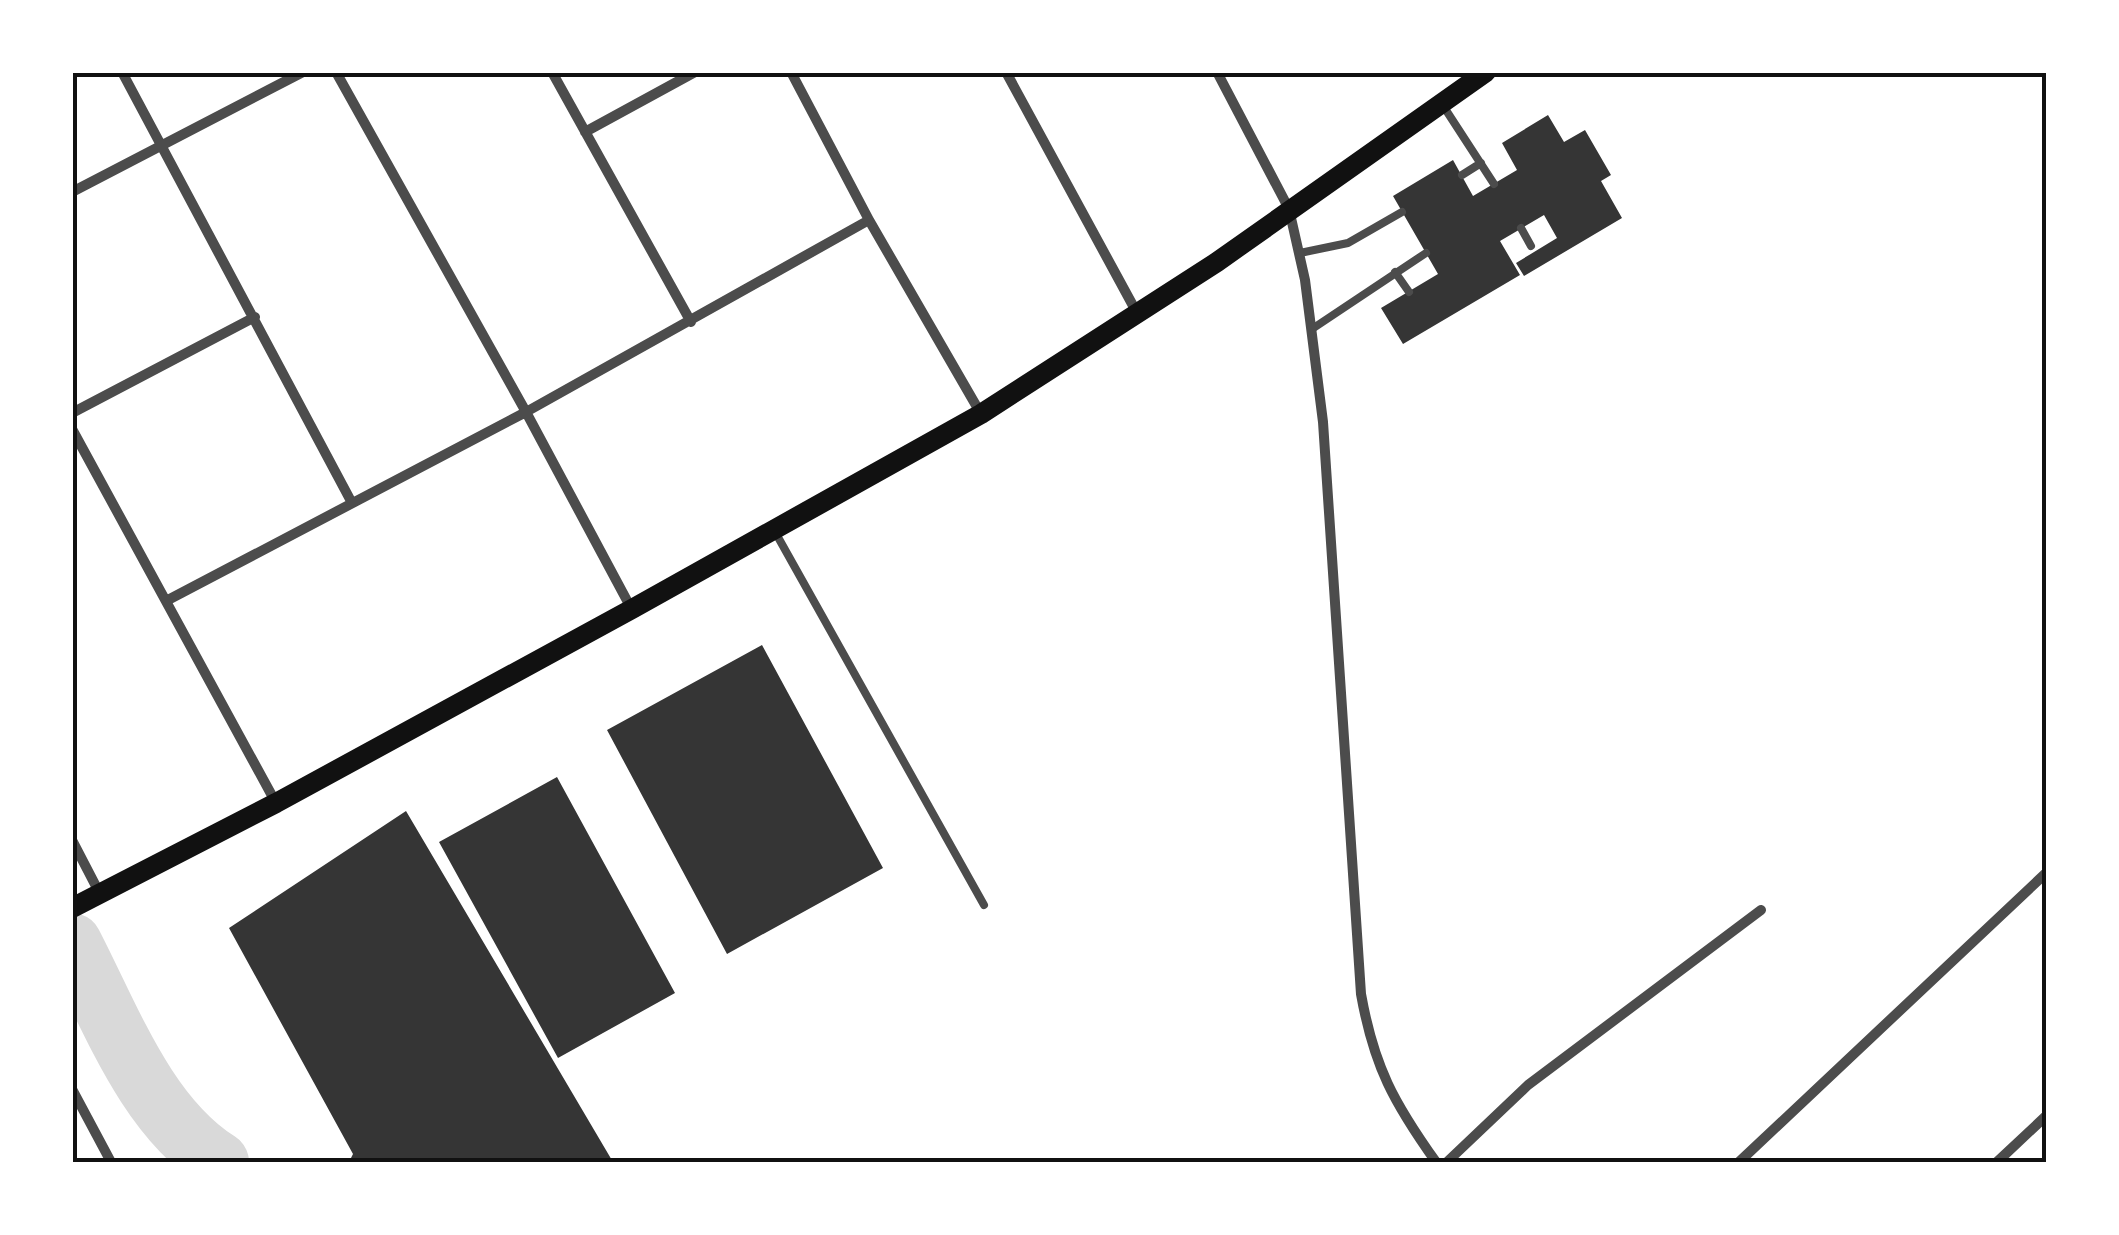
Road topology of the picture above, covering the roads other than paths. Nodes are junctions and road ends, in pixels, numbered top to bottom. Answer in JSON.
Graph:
{"nodes":[{"id":1,"x":122,"y":72,"type":"edge"},
{"id":2,"x":302,"y":72,"type":"edge"},
{"id":3,"x":336,"y":72,"type":"edge"},
{"id":4,"x":552,"y":72,"type":"edge"},
{"id":5,"x":695,"y":72,"type":"edge"},
{"id":6,"x":790,"y":72,"type":"edge"},
{"id":7,"x":1006,"y":72,"type":"edge"},
{"id":8,"x":1217,"y":72,"type":"edge"},
{"id":9,"x":1486,"y":72,"type":"edge"},
{"id":10,"x":1440,"y":102,"type":"junction"},
{"id":11,"x":585,"y":132,"type":"junction"},
{"id":12,"x":160,"y":146,"type":"junction"},
{"id":13,"x":1481,"y":163,"type":"junction"},
{"id":14,"x":1462,"y":175,"type":"dead end"},
{"id":15,"x":1494,"y":184,"type":"dead end"},
{"id":16,"x":72,"y":192,"type":"edge"},
{"id":17,"x":1290,"y":209,"type":"junction"},
{"id":18,"x":1402,"y":212,"type":"dead end"},
{"id":19,"x":870,"y":220,"type":"junction"},
{"id":20,"x":1521,"y":228,"type":"dead end"},
{"id":21,"x":1531,"y":246,"type":"dead end"},
{"id":22,"x":1426,"y":253,"type":"dead end"},
{"id":23,"x":1300,"y":254,"type":"junction"},
{"id":24,"x":1395,"y":272,"type":"junction"},
{"id":25,"x":1408,"y":292,"type":"dead end"},
{"id":26,"x":1138,"y":315,"type":"junction"},
{"id":27,"x":255,"y":317,"type":"junction"},
{"id":28,"x":691,"y":322,"type":"junction"},
{"id":29,"x":1312,"y":329,"type":"junction"},
{"id":30,"x":526,"y":412,"type":"junction"},
{"id":31,"x":72,"y":413,"type":"edge"},
{"id":32,"x":982,"y":414,"type":"junction"},
{"id":33,"x":72,"y":430,"type":"edge"},
{"id":34,"x":352,"y":503,"type":"junction"},
{"id":35,"x":774,"y":530,"type":"junction"},
{"id":36,"x":166,"y":602,"type":"junction"},
{"id":37,"x":632,"y":609,"type":"junction"},
{"id":38,"x":276,"y":803,"type":"junction"},
{"id":39,"x":72,"y":840,"type":"edge"},
{"id":40,"x":2046,"y":873,"type":"edge"},
{"id":41,"x":87,"y":901,"type":"edge"},
{"id":42,"x":984,"y":905,"type":"dead end"},
{"id":43,"x":1761,"y":910,"type":"dead end"},
{"id":44,"x":72,"y":1088,"type":"edge"},
{"id":45,"x":2046,"y":1116,"type":"edge"},
{"id":46,"x":111,"y":1162,"type":"edge"},
{"id":47,"x":1436,"y":1162,"type":"edge"},
{"id":48,"x":1447,"y":1162,"type":"edge"},
{"id":49,"x":1739,"y":1162,"type":"edge"},
{"id":50,"x":1997,"y":1162,"type":"edge"}],
"edges":[{"from":1,"to":12,"type":"street"},
{"from":2,"to":12,"type":"street"},
{"from":3,"to":30,"type":"street"},
{"from":4,"to":11,"type":"street"},
{"from":5,"to":11,"type":"street"},
{"from":6,"to":19,"type":"street"},
{"from":7,"to":26,"type":"street"},
{"from":8,"to":17,"type":"street"},
{"from":9,"to":10,"type":"main road"},
{"from":10,"to":13,"type":"lane"},
{"from":10,"to":17,"type":"main road"},
{"from":11,"to":28,"type":"street"},
{"from":12,"to":16,"type":"street"},
{"from":12,"to":27,"type":"street"},
{"from":13,"to":14,"type":"lane"},
{"from":13,"to":15,"type":"lane"},
{"from":17,"to":23,"type":"street"},
{"from":17,"to":26,"type":"main road"},
{"from":18,"to":23,"type":"lane"},
{"from":19,"to":28,"type":"street"},
{"from":19,"to":32,"type":"street"},
{"from":20,"to":21,"type":"lane"},
{"from":22,"to":24,"type":"lane"},
{"from":23,"to":29,"type":"street"},
{"from":24,"to":25,"type":"lane"},
{"from":24,"to":29,"type":"lane"},
{"from":26,"to":32,"type":"main road"},
{"from":27,"to":31,"type":"street"},
{"from":27,"to":34,"type":"street"},
{"from":28,"to":30,"type":"street"},
{"from":29,"to":47,"type":"street"},
{"from":30,"to":34,"type":"street"},
{"from":30,"to":37,"type":"street"},
{"from":32,"to":35,"type":"main road"},
{"from":33,"to":36,"type":"street"},
{"from":34,"to":36,"type":"street"},
{"from":35,"to":37,"type":"main road"},
{"from":35,"to":42,"type":"lane"},
{"from":36,"to":38,"type":"street"},
{"from":37,"to":38,"type":"main road"},
{"from":38,"to":41,"type":"main road"},
{"from":39,"to":41,"type":"street"},
{"from":40,"to":49,"type":"street"},
{"from":43,"to":48,"type":"street"},
{"from":44,"to":46,"type":"street"},
{"from":45,"to":50,"type":"street"}]}
